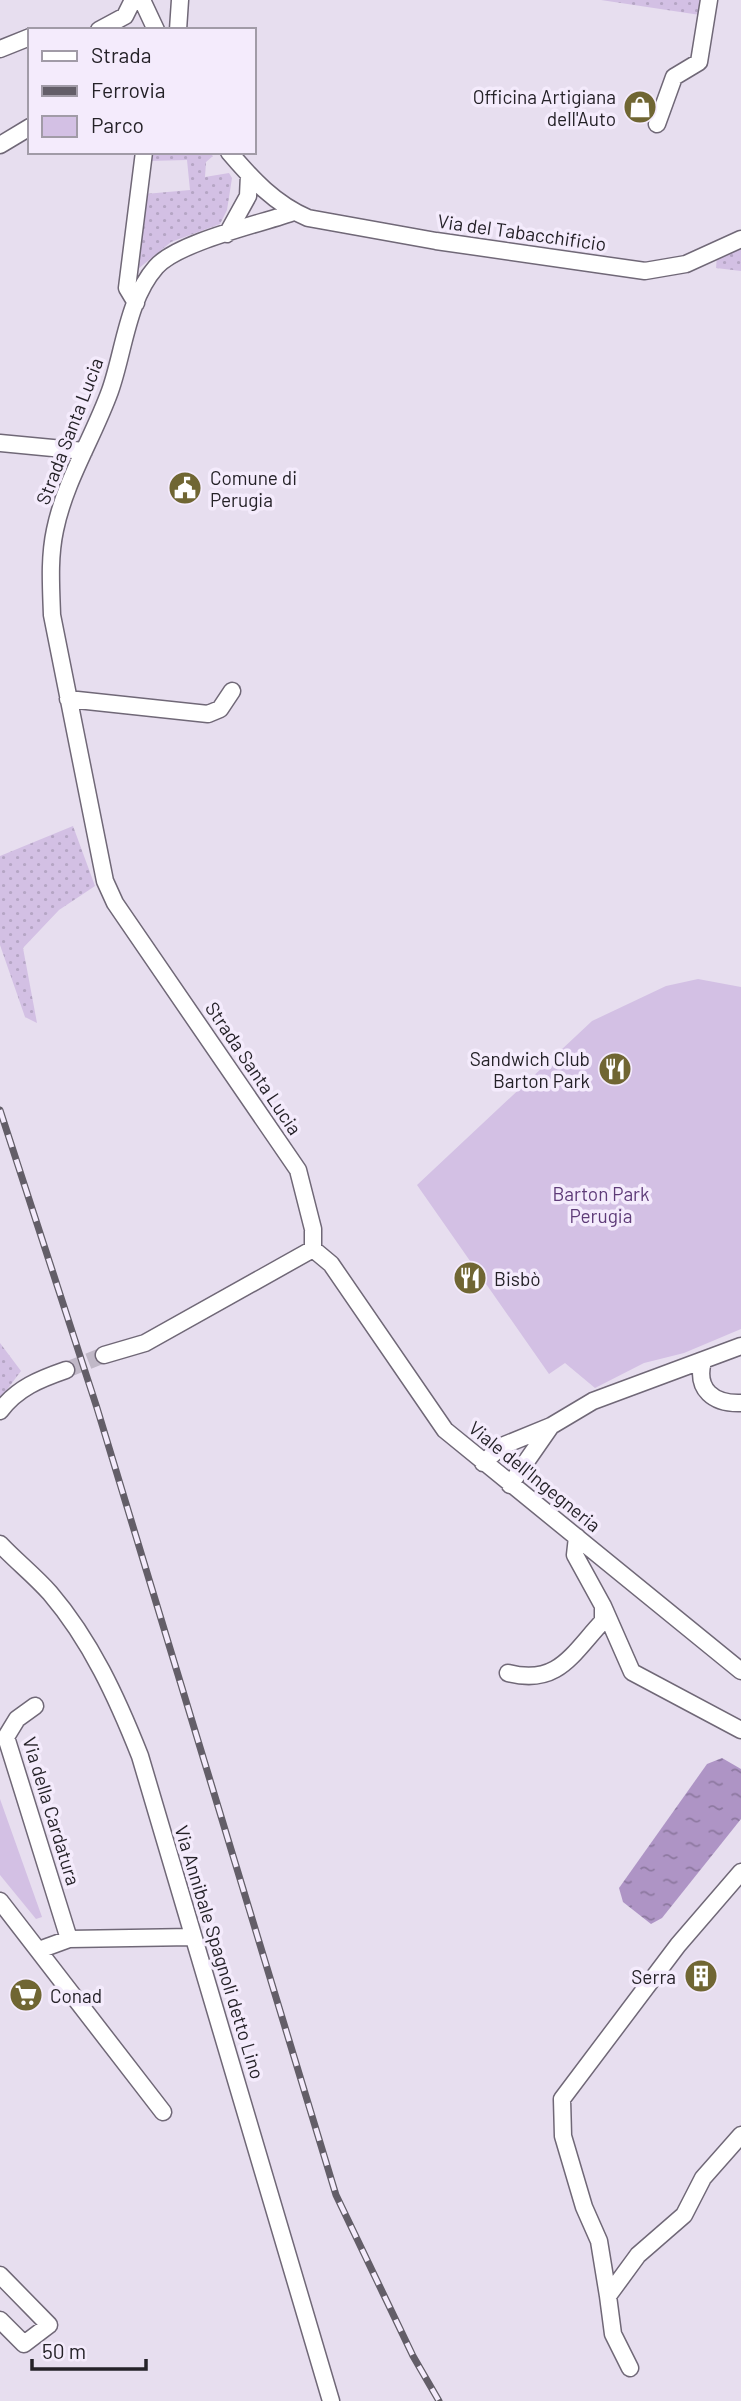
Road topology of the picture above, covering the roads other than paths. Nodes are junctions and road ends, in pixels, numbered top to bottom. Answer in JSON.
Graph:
{"nodes":[{"id":1,"x":134,"y":0,"type":"edge"},
{"id":2,"x":141,"y":0,"type":"edge"},
{"id":3,"x":180,"y":0,"type":"edge"},
{"id":4,"x":709,"y":0,"type":"edge"},
{"id":5,"x":103,"y":28,"type":"edge"},
{"id":6,"x":145,"y":28,"type":"edge"},
{"id":7,"x":155,"y":28,"type":"edge"},
{"id":8,"x":178,"y":28,"type":"edge"},
{"id":9,"x":28,"y":38,"type":"edge"},
{"id":10,"x":0,"y":49,"type":"edge"},
{"id":11,"x":657,"y":124,"type":"dead end"},
{"id":12,"x":28,"y":128,"type":"edge"},
{"id":13,"x":0,"y":145,"type":"edge"},
{"id":14,"x":144,"y":154,"type":"edge"},
{"id":15,"x":231,"y":154,"type":"edge"},
{"id":16,"x":248,"y":175,"type":"junction"},
{"id":17,"x":294,"y":212,"type":"junction"},
{"id":18,"x":227,"y":234,"type":"junction"},
{"id":19,"x":741,"y":239,"type":"edge"},
{"id":20,"x":136,"y":303,"type":"junction"},
{"id":21,"x":0,"y":443,"type":"edge"},
{"id":22,"x":84,"y":451,"type":"junction"},
{"id":23,"x":232,"y":691,"type":"dead end"},
{"id":24,"x":68,"y":699,"type":"junction"},
{"id":25,"x":313,"y":1249,"type":"junction"},
{"id":26,"x":741,"y":1346,"type":"edge"},
{"id":27,"x":104,"y":1356,"type":"tunnel mouth"},
{"id":28,"x":703,"y":1362,"type":"junction"},
{"id":29,"x":66,"y":1370,"type":"tunnel mouth"},
{"id":30,"x":741,"y":1404,"type":"edge"},
{"id":31,"x":0,"y":1411,"type":"edge"},
{"id":32,"x":551,"y":1426,"type":"junction"},
{"id":33,"x":482,"y":1463,"type":"junction"},
{"id":34,"x":510,"y":1485,"type":"junction"},
{"id":35,"x":577,"y":1537,"type":"junction"},
{"id":36,"x":1,"y":1546,"type":"edge"},
{"id":37,"x":603,"y":1606,"type":"junction"},
{"id":38,"x":741,"y":1671,"type":"edge"},
{"id":39,"x":508,"y":1673,"type":"dead end"},
{"id":40,"x":35,"y":1706,"type":"dead end"},
{"id":41,"x":741,"y":1730,"type":"edge"},
{"id":42,"x":741,"y":1872,"type":"edge"},
{"id":43,"x":0,"y":1901,"type":"edge"},
{"id":44,"x":192,"y":1937,"type":"junction"},
{"id":45,"x":69,"y":1939,"type":"junction"},
{"id":46,"x":39,"y":1950,"type":"junction"},
{"id":47,"x":163,"y":2112,"type":"dead end"},
{"id":48,"x":741,"y":2135,"type":"edge"},
{"id":49,"x":0,"y":2275,"type":"edge"},
{"id":50,"x":608,"y":2296,"type":"junction"},
{"id":51,"x":0,"y":2319,"type":"edge"},
{"id":52,"x":630,"y":2368,"type":"dead end"},
{"id":53,"x":331,"y":2401,"type":"edge"}],
"edges":[{"from":1,"to":5,"type":"street"},
{"from":2,"to":6,"type":"street"},
{"from":2,"to":7,"type":"street"},
{"from":3,"to":8,"type":"street"},
{"from":4,"to":11,"type":"street"},
{"from":9,"to":10,"type":"street"},
{"from":12,"to":13,"type":"street"},
{"from":14,"to":20,"type":"street"},
{"from":15,"to":16,"type":"street","name":"Via del Tabacchificio"},
{"from":16,"to":17,"type":"street","name":"Via del Tabacchificio"},
{"from":16,"to":18,"type":"street"},
{"from":17,"to":18,"type":"street"},
{"from":17,"to":19,"type":"street","name":"Via del Tabacchificio"},
{"from":18,"to":20,"type":"street"},
{"from":20,"to":22,"type":"street","name":"Strada Santa Lucia"},
{"from":21,"to":22,"type":"street"},
{"from":22,"to":24,"type":"street","name":"Strada Santa Lucia"},
{"from":23,"to":24,"type":"street"},
{"from":24,"to":25,"type":"street","name":"Strada Santa Lucia"},
{"from":25,"to":27,"type":"street"},
{"from":25,"to":33,"type":"street","name":"Viale dell'Ingegneria"},
{"from":26,"to":28,"type":"street"},
{"from":28,"to":30,"type":"street"},
{"from":28,"to":32,"type":"street"},
{"from":29,"to":31,"type":"street"},
{"from":32,"to":33,"type":"street"},
{"from":32,"to":34,"type":"street"},
{"from":33,"to":34,"type":"street","name":"Viale dell'Ingegneria"},
{"from":34,"to":35,"type":"street","name":"Viale dell'Ingegneria"},
{"from":35,"to":37,"type":"street"},
{"from":35,"to":38,"type":"street","name":"Viale dell'Ingegneria"},
{"from":36,"to":44,"type":"street","name":"Via Annibale Spagnoli detto Lino"},
{"from":37,"to":39,"type":"street"},
{"from":37,"to":41,"type":"street"},
{"from":40,"to":45,"type":"street","name":"Via della Cardatura"},
{"from":42,"to":50,"type":"street"},
{"from":43,"to":46,"type":"street"},
{"from":44,"to":45,"type":"street"},
{"from":44,"to":53,"type":"street","name":"Via Annibale Spagnoli detto Lino"},
{"from":45,"to":46,"type":"street"},
{"from":46,"to":47,"type":"street"},
{"from":48,"to":50,"type":"street"},
{"from":49,"to":51,"type":"street"},
{"from":50,"to":52,"type":"street"}]}
